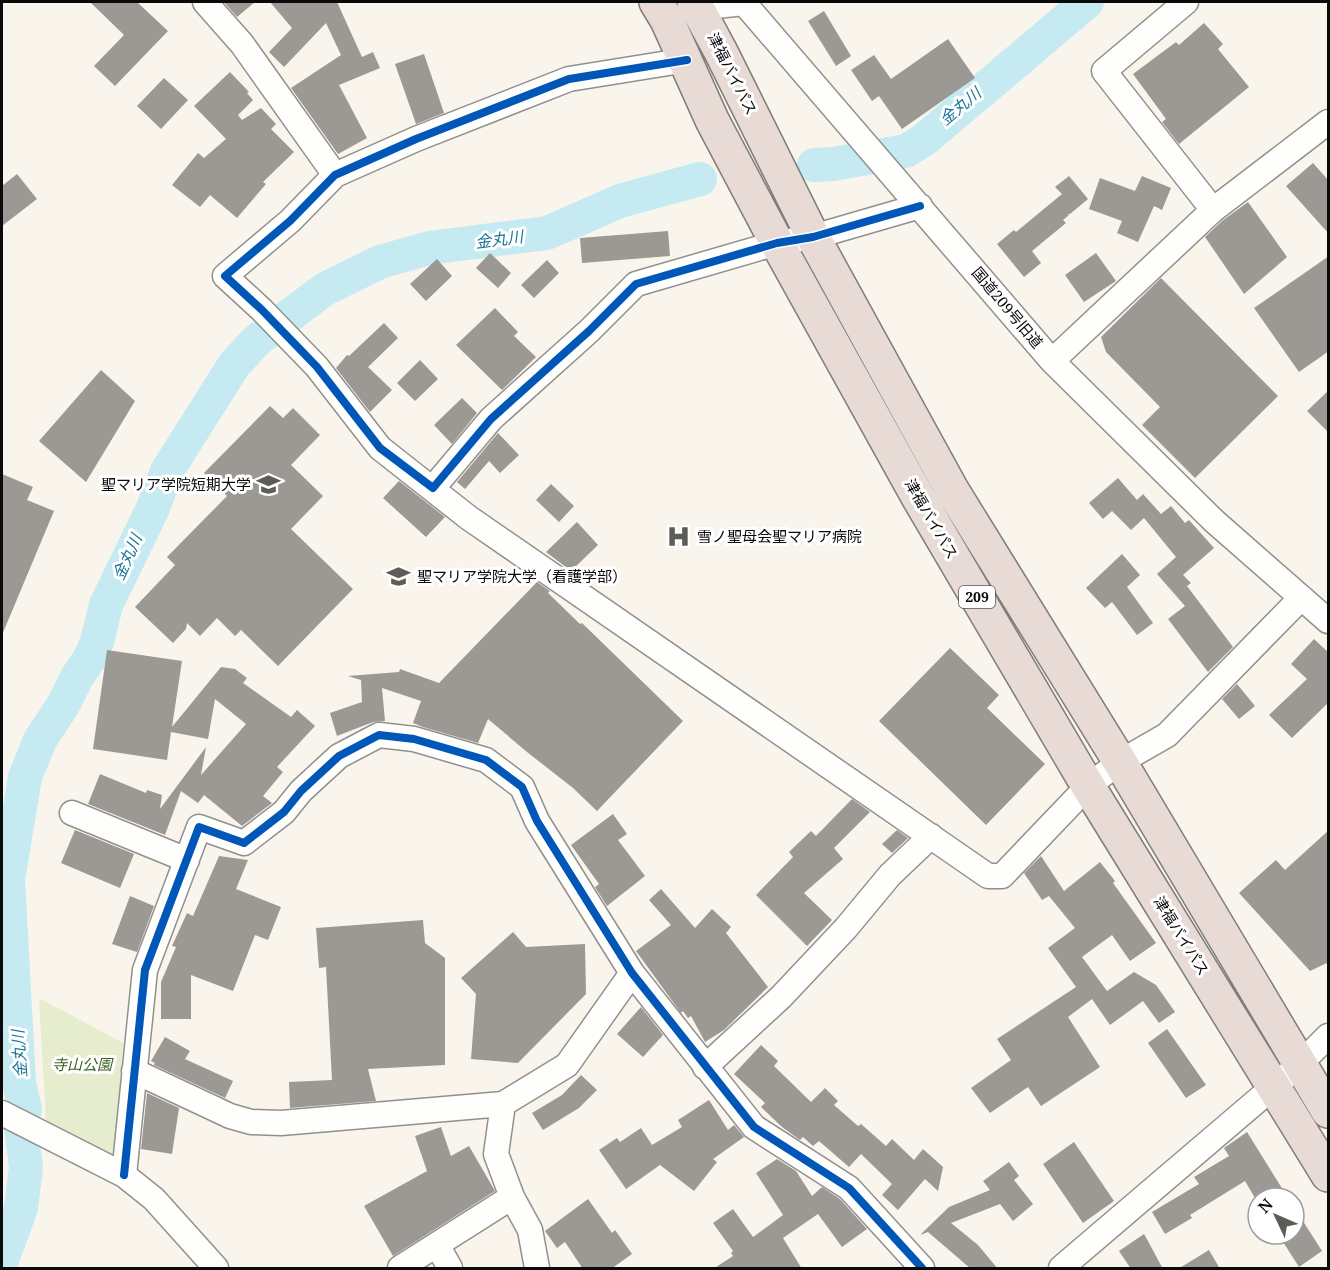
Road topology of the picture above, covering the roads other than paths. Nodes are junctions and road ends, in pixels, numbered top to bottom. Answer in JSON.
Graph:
{"nodes":[{"id":1,"x":205,"y":2,"type":"edge"},
{"id":2,"x":656,"y":2,"type":"edge"},
{"id":3,"x":745,"y":2,"type":"edge"},
{"id":4,"x":1186,"y":2,"type":"edge"},
{"id":5,"x":696,"y":5,"type":"edge"},
{"id":6,"x":687,"y":60,"type":"junction"},
{"id":7,"x":1329,"y":122,"type":"edge"},
{"id":8,"x":336,"y":175,"type":"junction"},
{"id":9,"x":920,"y":206,"type":"junction"},
{"id":10,"x":1214,"y":210,"type":"junction"},
{"id":11,"x":813,"y":237,"type":"junction"},
{"id":12,"x":777,"y":243,"type":"junction"},
{"id":13,"x":1052,"y":361,"type":"junction"},
{"id":14,"x":433,"y":488,"type":"junction"},
{"id":15,"x":1301,"y":598,"type":"junction"},
{"id":16,"x":1329,"y":621,"type":"edge"},
{"id":17,"x":1120,"y":762,"type":"junction"},
{"id":18,"x":1088,"y":786,"type":"junction"},
{"id":19,"x":72,"y":813,"type":"dead end"},
{"id":20,"x":931,"y":836,"type":"junction"},
{"id":21,"x":187,"y":860,"type":"junction"},
{"id":22,"x":632,"y":973,"type":"junction"},
{"id":23,"x":1329,"y":1036,"type":"edge"},
{"id":24,"x":1300,"y":1064,"type":"junction"},
{"id":25,"x":705,"y":1066,"type":"junction"},
{"id":26,"x":134,"y":1071,"type":"junction"},
{"id":27,"x":1274,"y":1084,"type":"junction"},
{"id":28,"x":503,"y":1104,"type":"junction"},
{"id":29,"x":1329,"y":1111,"type":"edge"},
{"id":30,"x":2,"y":1113,"type":"edge"},
{"id":31,"x":124,"y":1175,"type":"junction"},
{"id":32,"x":1329,"y":1175,"type":"edge"},
{"id":33,"x":512,"y":1197,"type":"junction"},
{"id":34,"x":437,"y":1245,"type":"junction"},
{"id":35,"x":216,"y":1269,"type":"edge"},
{"id":36,"x":400,"y":1269,"type":"edge"},
{"id":37,"x":450,"y":1269,"type":"edge"},
{"id":38,"x":537,"y":1269,"type":"edge"},
{"id":39,"x":922,"y":1269,"type":"edge"},
{"id":40,"x":1061,"y":1269,"type":"edge"}],
"edges":[{"from":1,"to":8,"type":"street"},
{"from":2,"to":6,"type":"highway","name":"津福バイパス","number":"209"},
{"from":3,"to":5,"type":"street","name":"国道209号旧道","number":"209"},
{"from":3,"to":9,"type":"street","name":"国道209号旧道","number":"209"},
{"from":4,"to":10,"type":"street"},
{"from":5,"to":11,"type":"highway","name":"津福バイパス","number":"209"},
{"from":6,"to":8,"type":"street"},
{"from":6,"to":12,"type":"highway","name":"津福バイパス","number":"209"},
{"from":7,"to":10,"type":"street"},
{"from":8,"to":14,"type":"street"},
{"from":9,"to":11,"type":"street"},
{"from":9,"to":13,"type":"street","name":"国道209号旧道","number":"209"},
{"from":10,"to":13,"type":"street"},
{"from":11,"to":12,"type":"street"},
{"from":11,"to":17,"type":"highway","name":"津福バイパス","number":"209"},
{"from":12,"to":14,"type":"street"},
{"from":12,"to":18,"type":"highway","name":"津福バイパス","number":"209"},
{"from":13,"to":15,"type":"street","name":"国道209号旧道","number":"209"},
{"from":14,"to":20,"type":"street"},
{"from":15,"to":16,"type":"street","name":"国道209号旧道","number":"209"},
{"from":15,"to":17,"type":"street"},
{"from":17,"to":18,"type":"street"},
{"from":17,"to":24,"type":"highway","name":"津福バイパス","number":"209"},
{"from":18,"to":20,"type":"street"},
{"from":18,"to":27,"type":"highway","name":"津福バイパス","number":"209"},
{"from":19,"to":21,"type":"street"},
{"from":20,"to":25,"type":"street"},
{"from":21,"to":22,"type":"street"},
{"from":21,"to":26,"type":"street"},
{"from":22,"to":25,"type":"street"},
{"from":22,"to":28,"type":"street"},
{"from":23,"to":24,"type":"street"},
{"from":24,"to":27,"type":"street"},
{"from":24,"to":29,"type":"highway","name":"津福バイパス","number":"209"},
{"from":25,"to":39,"type":"street"},
{"from":26,"to":28,"type":"street"},
{"from":26,"to":31,"type":"street"},
{"from":27,"to":32,"type":"highway","name":"津福バイパス","number":"209"},
{"from":27,"to":40,"type":"street"},
{"from":28,"to":33,"type":"street"},
{"from":30,"to":31,"type":"street"},
{"from":31,"to":35,"type":"street"},
{"from":33,"to":34,"type":"street"},
{"from":33,"to":38,"type":"street"},
{"from":34,"to":36,"type":"street"},
{"from":34,"to":37,"type":"street"}]}
